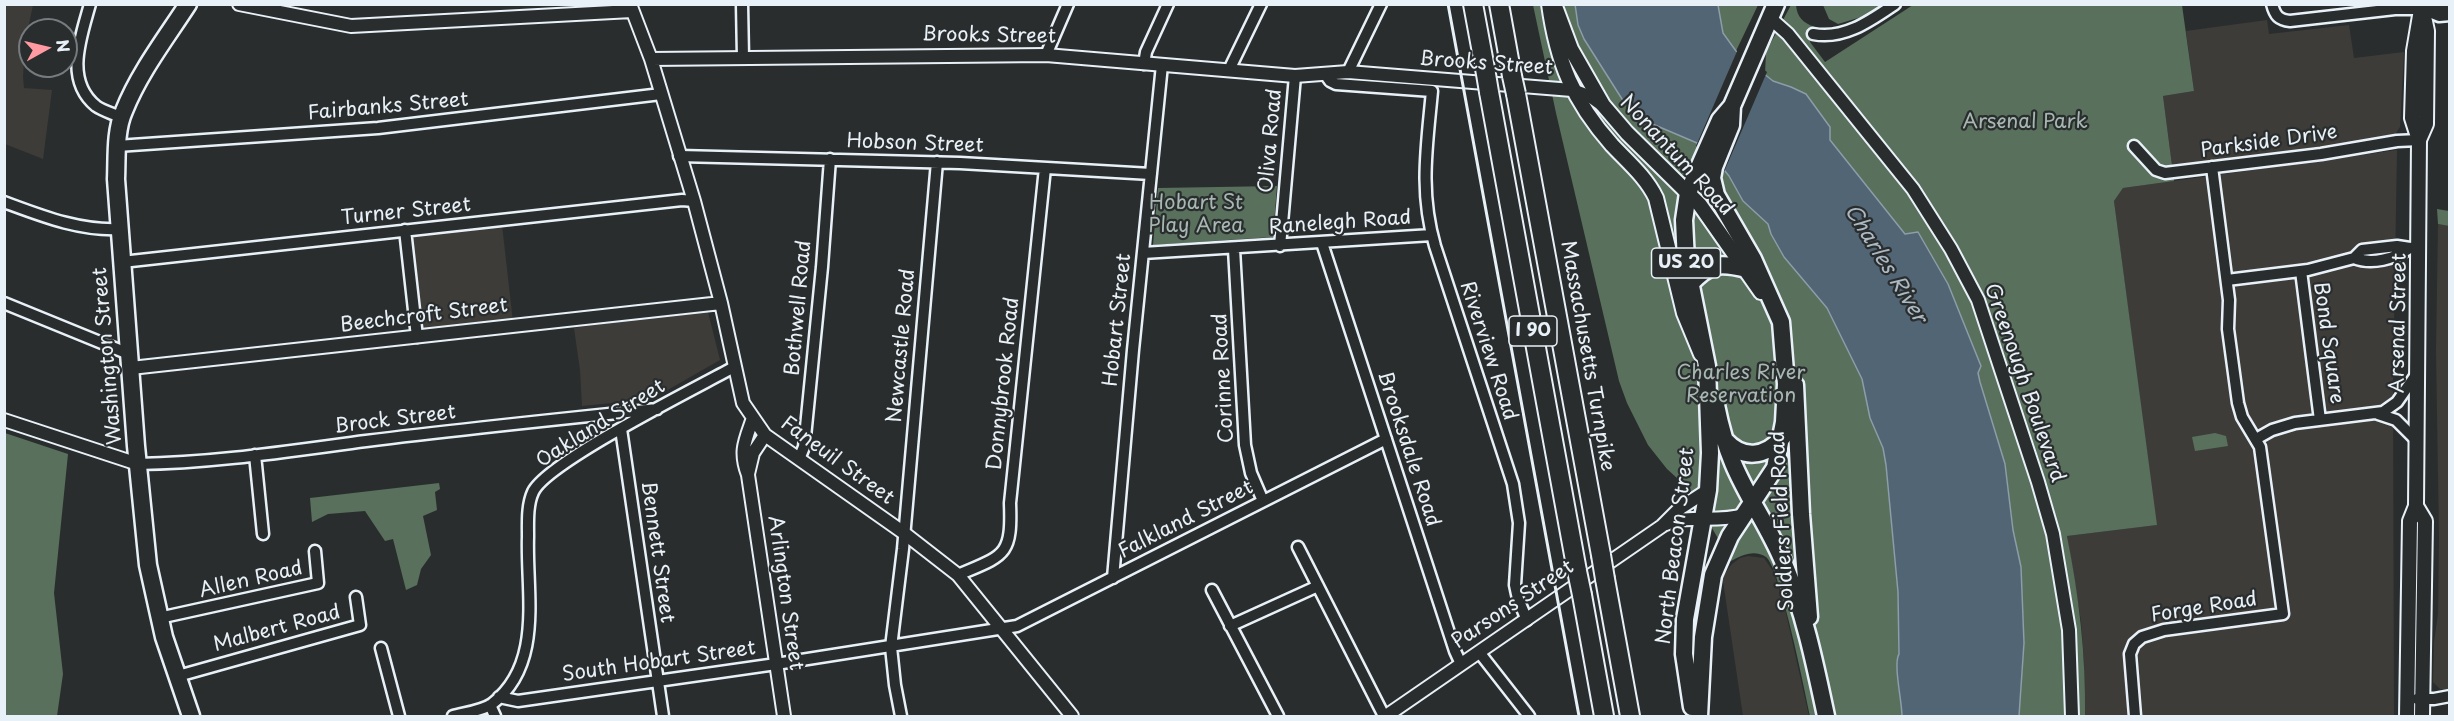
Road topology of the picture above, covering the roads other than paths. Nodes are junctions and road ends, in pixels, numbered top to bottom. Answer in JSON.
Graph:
{"nodes":[{"id":1,"x":90,"y":4,"type":"edge"},
{"id":2,"x":188,"y":4,"type":"edge"},
{"id":3,"x":239,"y":4,"type":"edge"},
{"id":4,"x":742,"y":4,"type":"edge"},
{"id":5,"x":1068,"y":4,"type":"edge"},
{"id":6,"x":1168,"y":4,"type":"edge"},
{"id":7,"x":1261,"y":4,"type":"edge"},
{"id":8,"x":1381,"y":4,"type":"edge"},
{"id":9,"x":1473,"y":4,"type":"edge"},
{"id":10,"x":1499,"y":4,"type":"edge"},
{"id":11,"x":1549,"y":4,"type":"edge"},
{"id":12,"x":1555,"y":4,"type":"edge"},
{"id":13,"x":1895,"y":4,"type":"edge"},
{"id":14,"x":2272,"y":4,"type":"edge"},
{"id":15,"x":2450,"y":5,"type":"edge"},
{"id":16,"x":2422,"y":7,"type":"edge"},
{"id":17,"x":631,"y":8,"type":"edge"},
{"id":18,"x":1773,"y":11,"type":"edge"},
{"id":19,"x":2450,"y":15,"type":"edge"},
{"id":20,"x":1813,"y":34,"type":"dead end"},
{"id":21,"x":1047,"y":55,"type":"junction"},
{"id":22,"x":743,"y":58,"type":"junction"},
{"id":23,"x":651,"y":60,"type":"junction"},
{"id":24,"x":1144,"y":64,"type":"junction"},
{"id":25,"x":1162,"y":65,"type":"junction"},
{"id":26,"x":1229,"y":70,"type":"junction"},
{"id":27,"x":1348,"y":72,"type":"junction"},
{"id":28,"x":1325,"y":74,"type":"junction"},
{"id":29,"x":1295,"y":76,"type":"junction"},
{"id":30,"x":1572,"y":90,"type":"junction"},
{"id":31,"x":1432,"y":91,"type":"joint"},
{"id":32,"x":661,"y":94,"type":"junction"},
{"id":33,"x":1603,"y":105,"type":"junction"},
{"id":34,"x":122,"y":118,"type":"junction"},
{"id":35,"x":2419,"y":140,"type":"junction"},
{"id":36,"x":117,"y":146,"type":"junction"},
{"id":37,"x":2134,"y":146,"type":"dead end"},
{"id":38,"x":679,"y":156,"type":"junction"},
{"id":39,"x":830,"y":159,"type":"junction"},
{"id":40,"x":937,"y":162,"type":"junction"},
{"id":41,"x":1708,"y":164,"type":"junction"},
{"id":42,"x":2212,"y":167,"type":"junction"},
{"id":43,"x":1045,"y":168,"type":"junction"},
{"id":44,"x":1151,"y":174,"type":"junction"},
{"id":45,"x":1688,"y":194,"type":"junction"},
{"id":46,"x":694,"y":201,"type":"junction"},
{"id":47,"x":4,"y":202,"type":"edge"},
{"id":48,"x":120,"y":229,"type":"junction"},
{"id":49,"x":405,"y":230,"type":"junction"},
{"id":50,"x":1432,"y":235,"type":"junction"},
{"id":51,"x":1322,"y":243,"type":"junction"},
{"id":52,"x":1280,"y":246,"type":"junction"},
{"id":53,"x":2414,"y":248,"type":"junction"},
{"id":54,"x":1234,"y":249,"type":"junction"},
{"id":55,"x":1143,"y":253,"type":"junction"},
{"id":56,"x":122,"y":262,"type":"junction"},
{"id":57,"x":1747,"y":269,"type":"junction"},
{"id":58,"x":2301,"y":271,"type":"junction"},
{"id":59,"x":2227,"y":280,"type":"junction"},
{"id":60,"x":1690,"y":284,"type":"junction"},
{"id":61,"x":4,"y":303,"type":"edge"},
{"id":62,"x":721,"y":303,"type":"junction"},
{"id":63,"x":1782,"y":327,"type":"junction"},
{"id":64,"x":417,"y":337,"type":"junction"},
{"id":65,"x":130,"y":361,"type":"junction"},
{"id":66,"x":1707,"y":366,"type":"junction"},
{"id":67,"x":734,"y":367,"type":"junction"},
{"id":68,"x":2418,"y":372,"type":"junction"},
{"id":69,"x":657,"y":409,"type":"junction"},
{"id":70,"x":2378,"y":414,"type":"junction"},
{"id":71,"x":753,"y":418,"type":"junction"},
{"id":72,"x":4,"y":420,"type":"edge"},
{"id":73,"x":2320,"y":420,"type":"junction"},
{"id":74,"x":621,"y":429,"type":"junction"},
{"id":75,"x":765,"y":435,"type":"junction"},
{"id":76,"x":1782,"y":438,"type":"junction"},
{"id":77,"x":1386,"y":439,"type":"junction"},
{"id":78,"x":2256,"y":439,"type":"junction"},
{"id":79,"x":1724,"y":440,"type":"junction"},
{"id":80,"x":2417,"y":441,"type":"junction"},
{"id":81,"x":255,"y":455,"type":"junction"},
{"id":82,"x":800,"y":459,"type":"junction"},
{"id":83,"x":138,"y":464,"type":"junction"},
{"id":84,"x":748,"y":475,"type":"junction"},
{"id":85,"x":1708,"y":490,"type":"junction"},
{"id":86,"x":1263,"y":501,"type":"junction"},
{"id":87,"x":1748,"y":509,"type":"junction"},
{"id":88,"x":1702,"y":520,"type":"junction"},
{"id":89,"x":1662,"y":526,"type":"junction"},
{"id":90,"x":904,"y":532,"type":"junction"},
{"id":91,"x":263,"y":534,"type":"dead end"},
{"id":92,"x":1298,"y":547,"type":"dead end"},
{"id":93,"x":315,"y":551,"type":"dead end"},
{"id":94,"x":958,"y":575,"type":"junction"},
{"id":95,"x":1113,"y":578,"type":"junction"},
{"id":96,"x":1318,"y":586,"type":"junction"},
{"id":97,"x":1212,"y":590,"type":"dead end"},
{"id":98,"x":356,"y":597,"type":"dead end"},
{"id":99,"x":159,"y":618,"type":"junction"},
{"id":100,"x":1527,"y":620,"type":"junction"},
{"id":101,"x":1230,"y":626,"type":"junction"},
{"id":102,"x":1002,"y":629,"type":"junction"},
{"id":103,"x":1811,"y":642,"type":"junction"},
{"id":104,"x":891,"y":647,"type":"junction"},
{"id":105,"x":381,"y":648,"type":"dead end"},
{"id":106,"x":1479,"y":652,"type":"junction"},
{"id":107,"x":776,"y":664,"type":"junction"},
{"id":108,"x":1461,"y":664,"type":"junction"},
{"id":109,"x":178,"y":676,"type":"junction"},
{"id":110,"x":658,"y":680,"type":"junction"},
{"id":111,"x":2450,"y":696,"type":"edge"},
{"id":112,"x":499,"y":697,"type":"junction"},
{"id":113,"x":2415,"y":699,"type":"junction"},
{"id":114,"x":490,"y":705,"type":"junction"},
{"id":115,"x":191,"y":717,"type":"edge"},
{"id":116,"x":399,"y":717,"type":"edge"},
{"id":117,"x":453,"y":717,"type":"edge"},
{"id":118,"x":495,"y":717,"type":"edge"},
{"id":119,"x":663,"y":717,"type":"edge"},
{"id":120,"x":784,"y":717,"type":"edge"},
{"id":121,"x":901,"y":717,"type":"edge"},
{"id":122,"x":1072,"y":717,"type":"edge"},
{"id":123,"x":1278,"y":717,"type":"edge"},
{"id":124,"x":1385,"y":717,"type":"edge"},
{"id":125,"x":1529,"y":717,"type":"edge"},
{"id":126,"x":1604,"y":717,"type":"edge"},
{"id":127,"x":1630,"y":717,"type":"edge"},
{"id":128,"x":1694,"y":717,"type":"edge"},
{"id":129,"x":1699,"y":717,"type":"edge"},
{"id":130,"x":1826,"y":717,"type":"edge"},
{"id":131,"x":2072,"y":717,"type":"edge"},
{"id":132,"x":2135,"y":717,"type":"edge"},
{"id":133,"x":2407,"y":717,"type":"edge"},
{"id":134,"x":2422,"y":717,"type":"edge"}],
"edges":[{"from":1,"to":34,"type":"street"},
{"from":2,"to":34,"type":"main road","name":"Washington Street"},
{"from":3,"to":17,"type":"street"},
{"from":4,"to":22,"type":"street"},
{"from":5,"to":21,"type":"street"},
{"from":6,"to":24,"type":"street"},
{"from":7,"to":26,"type":"street"},
{"from":8,"to":27,"type":"street"},
{"from":9,"to":126,"type":"highway","number":"I 90","bridge":true},
{"from":10,"to":127,"type":"highway","name":"Massachusetts Turnpike","number":"I 90","bridge":true},
{"from":11,"to":30,"type":"main road","name":"Nonantum Road"},
{"from":12,"to":33,"type":"main road","name":"Nonantum Road"},
{"from":13,"to":20,"type":"street"},
{"from":14,"to":16,"type":"street"},
{"from":15,"to":16,"type":"street"},
{"from":16,"to":19,"type":"street"},
{"from":16,"to":35,"type":"main road","name":"Arsenal Street"},
{"from":17,"to":23,"type":"street","name":"Faneuil Street"},
{"from":18,"to":41,"type":"main road","name":"North Beacon Street","number":"US 20"},
{"from":18,"to":131,"type":"street","name":"Greenough Boulevard"},
{"from":21,"to":22,"type":"street","name":"Brooks Street"},
{"from":21,"to":24,"type":"street","name":"Brooks Street"},
{"from":22,"to":23,"type":"street","name":"Brooks Street"},
{"from":23,"to":32,"type":"street","name":"Faneuil Street"},
{"from":24,"to":25,"type":"street","name":"Brooks Street"},
{"from":25,"to":26,"type":"street","name":"Brooks Street"},
{"from":25,"to":44,"type":"street","name":"Hobart Street"},
{"from":26,"to":29,"type":"street","name":"Brooks Street"},
{"from":27,"to":28,"type":"street","name":"Brooks Street"},
{"from":27,"to":30,"type":"street","name":"Brooks Street"},
{"from":28,"to":29,"type":"street","name":"Brooks Street"},
{"from":28,"to":31,"type":"street","name":"Brooks Street"},
{"from":29,"to":52,"type":"street","name":"Oliva Road"},
{"from":30,"to":33,"type":"street","name":"Brooks Street"},
{"from":30,"to":66,"type":"main road","name":"Nonantum Road"},
{"from":31,"to":50,"type":"street","name":"Riverview Road"},
{"from":32,"to":36,"type":"street","name":"Fairbanks Street"},
{"from":32,"to":38,"type":"street","name":"Faneuil Street"},
{"from":33,"to":45,"type":"main road","name":"Nonantum Road"},
{"from":34,"to":36,"type":"main road","name":"Washington Street"},
{"from":35,"to":42,"type":"street","name":"Parkside Drive"},
{"from":35,"to":53,"type":"main road","name":"Arsenal Street"},
{"from":36,"to":48,"type":"main road","name":"Washington Street"},
{"from":37,"to":42,"type":"street","name":"Parkside Drive"},
{"from":38,"to":39,"type":"street","name":"Hobson Street"},
{"from":38,"to":46,"type":"street","name":"Faneuil Street"},
{"from":39,"to":40,"type":"street","name":"Hobson Street"},
{"from":39,"to":82,"type":"street","name":"Bothwell Road"},
{"from":40,"to":43,"type":"street","name":"Hobson Street"},
{"from":40,"to":90,"type":"street","name":"Newcastle Road"},
{"from":41,"to":45,"type":"main road","name":"North Beacon Street","number":"US 20"},
{"from":41,"to":63,"type":"main road","name":"North Beacon Street","number":"US 20"},
{"from":42,"to":59,"type":"street"},
{"from":43,"to":44,"type":"street","name":"Hobson Street"},
{"from":43,"to":94,"type":"street","name":"Donnybrook Road"},
{"from":44,"to":55,"type":"street","name":"Hobart Street"},
{"from":45,"to":57,"type":"main road","name":"Nonantum Road"},
{"from":45,"to":60,"type":"main road","name":"North Beacon Street","number":"US 20"},
{"from":46,"to":49,"type":"street","name":"Turner Street"},
{"from":46,"to":62,"type":"street","name":"Faneuil Street"},
{"from":47,"to":48,"type":"street"},
{"from":48,"to":56,"type":"main road","name":"Washington Street"},
{"from":49,"to":56,"type":"street","name":"Turner Street"},
{"from":49,"to":64,"type":"street"},
{"from":50,"to":51,"type":"street","name":"Ranelegh Road"},
{"from":50,"to":100,"type":"street","name":"Riverview Road"},
{"from":51,"to":52,"type":"street","name":"Ranelegh Road"},
{"from":51,"to":77,"type":"street","name":"Brooksdale Road"},
{"from":52,"to":54,"type":"street","name":"Ranelegh Road"},
{"from":53,"to":58,"type":"street"},
{"from":53,"to":68,"type":"main road","name":"Arsenal Street"},
{"from":54,"to":55,"type":"street","name":"Ranelegh Road"},
{"from":54,"to":86,"type":"street","name":"Corinne Road"},
{"from":55,"to":95,"type":"street","name":"Hobart Street"},
{"from":56,"to":65,"type":"main road","name":"Washington Street"},
{"from":57,"to":60,"type":"main road"},
{"from":57,"to":63,"type":"main road","name":"Nonantum Road"},
{"from":58,"to":59,"type":"street"},
{"from":58,"to":73,"type":"street","name":"Bond Square"},
{"from":59,"to":78,"type":"street"},
{"from":60,"to":66,"type":"main road","name":"North Beacon Street","number":"US 20"},
{"from":61,"to":65,"type":"street"},
{"from":62,"to":64,"type":"street","name":"Beechcroft Street"},
{"from":62,"to":67,"type":"street","name":"Faneuil Street"},
{"from":63,"to":76,"type":"main road","name":"North Beacon Street","number":"US 20"},
{"from":63,"to":103,"type":"main road","name":"Soldiers Field Road"},
{"from":64,"to":65,"type":"street","name":"Beechcroft Street"},
{"from":65,"to":83,"type":"main road","name":"Washington Street"},
{"from":66,"to":79,"type":"main road","name":"Soldiers Field Road"},
{"from":66,"to":85,"type":"main road","name":"North Beacon Street","number":"US 20"},
{"from":67,"to":69,"type":"street","name":"Oakland Street"},
{"from":67,"to":71,"type":"street","name":"Faneuil Street"},
{"from":68,"to":70,"type":"street"},
{"from":68,"to":80,"type":"main road","name":"Arsenal Street"},
{"from":69,"to":74,"type":"street","name":"Oakland Street"},
{"from":69,"to":81,"type":"street","name":"Brock Street"},
{"from":70,"to":73,"type":"street"},
{"from":70,"to":80,"type":"street"},
{"from":71,"to":75,"type":"street","name":"Faneuil Street"},
{"from":71,"to":84,"type":"street","name":"Arlington Street"},
{"from":72,"to":83,"type":"street"},
{"from":73,"to":78,"type":"street"},
{"from":74,"to":110,"type":"street","name":"Bennett Street"},
{"from":74,"to":112,"type":"street","name":"Oakland Street"},
{"from":75,"to":82,"type":"street","name":"Faneuil Street"},
{"from":75,"to":84,"type":"street","name":"Arlington Street"},
{"from":76,"to":79,"type":"main road"},
{"from":76,"to":87,"type":"main road","name":"North Beacon Street","number":"US 20"},
{"from":77,"to":86,"type":"street","name":"Falkland Street"},
{"from":77,"to":108,"type":"street","name":"Brooksdale Road"},
{"from":78,"to":132,"type":"street","name":"Forge Road"},
{"from":79,"to":87,"type":"main road","name":"Soldiers Field Road"},
{"from":80,"to":113,"type":"main road","name":"Arsenal Street"},
{"from":81,"to":83,"type":"street","name":"Brock Street"},
{"from":81,"to":91,"type":"street"},
{"from":82,"to":90,"type":"street","name":"Faneuil Street"},
{"from":83,"to":99,"type":"main road","name":"Washington Street"},
{"from":84,"to":107,"type":"street","name":"Arlington Street"},
{"from":85,"to":88,"type":"main road","name":"North Beacon Street","number":"US 20"},
{"from":85,"to":89,"type":"street","name":"Parsons Street"},
{"from":86,"to":95,"type":"street","name":"Falkland Street"},
{"from":87,"to":88,"type":"street","name":"Parsons Street"},
{"from":87,"to":103,"type":"main road","name":"Soldiers Field Road"},
{"from":87,"to":129,"type":"main road","name":"North Beacon Street","number":"US 20"},
{"from":88,"to":89,"type":"street","name":"Parsons Street"},
{"from":88,"to":128,"type":"main road","name":"North Beacon Street","number":"US 20"},
{"from":89,"to":100,"type":"street","name":"Parsons Street"},
{"from":90,"to":94,"type":"street","name":"Faneuil Street"},
{"from":90,"to":104,"type":"street","name":"Newcastle Road"},
{"from":92,"to":96,"type":"street"},
{"from":93,"to":99,"type":"street","name":"Allen Road"},
{"from":94,"to":102,"type":"street","name":"Faneuil Street"},
{"from":95,"to":102,"type":"street","name":"Falkland Street"},
{"from":96,"to":101,"type":"street"},
{"from":96,"to":124,"type":"street"},
{"from":97,"to":101,"type":"street"},
{"from":98,"to":109,"type":"street","name":"Malbert Road"},
{"from":99,"to":109,"type":"main road","name":"Washington Street"},
{"from":100,"to":106,"type":"street","name":"Parsons Street"},
{"from":101,"to":123,"type":"street"},
{"from":102,"to":104,"type":"street","name":"South Hobart Street"},
{"from":102,"to":122,"type":"street","name":"Faneuil Street"},
{"from":103,"to":130,"type":"main road","name":"Soldiers Field Road"},
{"from":104,"to":107,"type":"street","name":"South Hobart Street"},
{"from":104,"to":121,"type":"street","name":"Newcastle Road"},
{"from":105,"to":116,"type":"street"},
{"from":106,"to":108,"type":"street","name":"Parsons Street"},
{"from":106,"to":125,"type":"street"},
{"from":107,"to":110,"type":"street","name":"South Hobart Street"},
{"from":107,"to":120,"type":"street","name":"Arlington Street"},
{"from":108,"to":124,"type":"street","name":"Parsons Street"},
{"from":109,"to":115,"type":"main road","name":"Washington Street"},
{"from":110,"to":112,"type":"street","name":"South Hobart Street"},
{"from":110,"to":119,"type":"street","name":"Bennett Street"},
{"from":111,"to":113,"type":"street"},
{"from":112,"to":114,"type":"street","name":"Oakland Street"},
{"from":113,"to":133,"type":"main road","name":"Arsenal Street"},
{"from":113,"to":134,"type":"main road","name":"Arsenal Street"},
{"from":114,"to":117,"type":"street","name":"Oakland Street"},
{"from":114,"to":118,"type":"street"}]}
